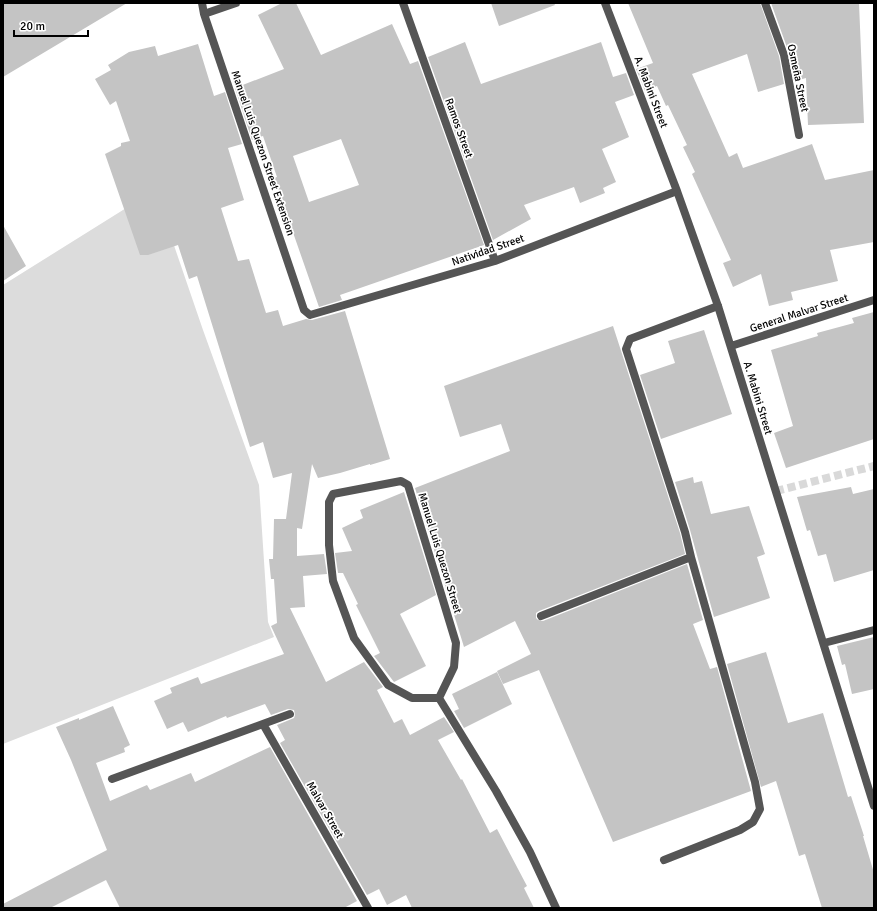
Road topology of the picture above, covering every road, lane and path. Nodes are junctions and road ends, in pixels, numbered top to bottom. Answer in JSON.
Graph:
{"nodes":[{"id":1,"x":202,"y":3,"type":"edge"},
{"id":2,"x":236,"y":3,"type":"edge"},
{"id":3,"x":403,"y":3,"type":"edge"},
{"id":4,"x":605,"y":3,"type":"edge"},
{"id":5,"x":766,"y":3,"type":"edge"},
{"id":6,"x":204,"y":14,"type":"junction"},
{"id":7,"x":799,"y":135,"type":"dead end"},
{"id":8,"x":677,"y":191,"type":"junction"},
{"id":9,"x":495,"y":261,"type":"junction"},
{"id":10,"x":874,"y":300,"type":"edge"},
{"id":11,"x":718,"y":306,"type":"junction"},
{"id":12,"x":304,"y":310,"type":"joint"},
{"id":13,"x":730,"y":346,"type":"junction"},
{"id":14,"x":692,"y":557,"type":"junction"},
{"id":15,"x":541,"y":616,"type":"dead end"},
{"id":16,"x":874,"y":630,"type":"edge"},
{"id":17,"x":824,"y":643,"type":"junction"},
{"id":18,"x":439,"y":698,"type":"junction"},
{"id":19,"x":290,"y":714,"type":"dead end"},
{"id":20,"x":263,"y":724,"type":"junction"},
{"id":21,"x":112,"y":779,"type":"dead end"},
{"id":22,"x":874,"y":806,"type":"edge"},
{"id":23,"x":664,"y":860,"type":"dead end"},
{"id":24,"x":368,"y":908,"type":"edge"},
{"id":25,"x":556,"y":908,"type":"edge"}],
"edges":[{"from":1,"to":6,"type":"street","name":"Manuel Luis Quezon Street Extension"},
{"from":2,"to":6,"type":"street"},
{"from":3,"to":9,"type":"street","name":"Ramos Street"},
{"from":4,"to":8,"type":"street","name":"A. Mabini Street"},
{"from":5,"to":7,"type":"street","name":"Osmeña Street"},
{"from":6,"to":12,"type":"street","name":"Manuel Luis Quezon Street Extension"},
{"from":8,"to":9,"type":"street","name":"Natividad Street"},
{"from":8,"to":11,"type":"street","name":"A. Mabini Street"},
{"from":9,"to":12,"type":"street","name":"Natividad Street"},
{"from":10,"to":13,"type":"street","name":"General Malvar Street"},
{"from":11,"to":13,"type":"street","name":"A. Mabini Street"},
{"from":11,"to":14,"type":"street"},
{"from":13,"to":17,"type":"street","name":"A. Mabini Street"},
{"from":14,"to":15,"type":"street"},
{"from":14,"to":23,"type":"street"},
{"from":16,"to":17,"type":"street"},
{"from":17,"to":22,"type":"street","name":"A. Mabini Street"},
{"from":18,"to":18,"type":"street","name":"Manuel Luis Quezon Street"},
{"from":18,"to":25,"type":"street"},
{"from":19,"to":20,"type":"street"},
{"from":20,"to":21,"type":"street"},
{"from":20,"to":24,"type":"street","name":"Malvar Street"}]}
